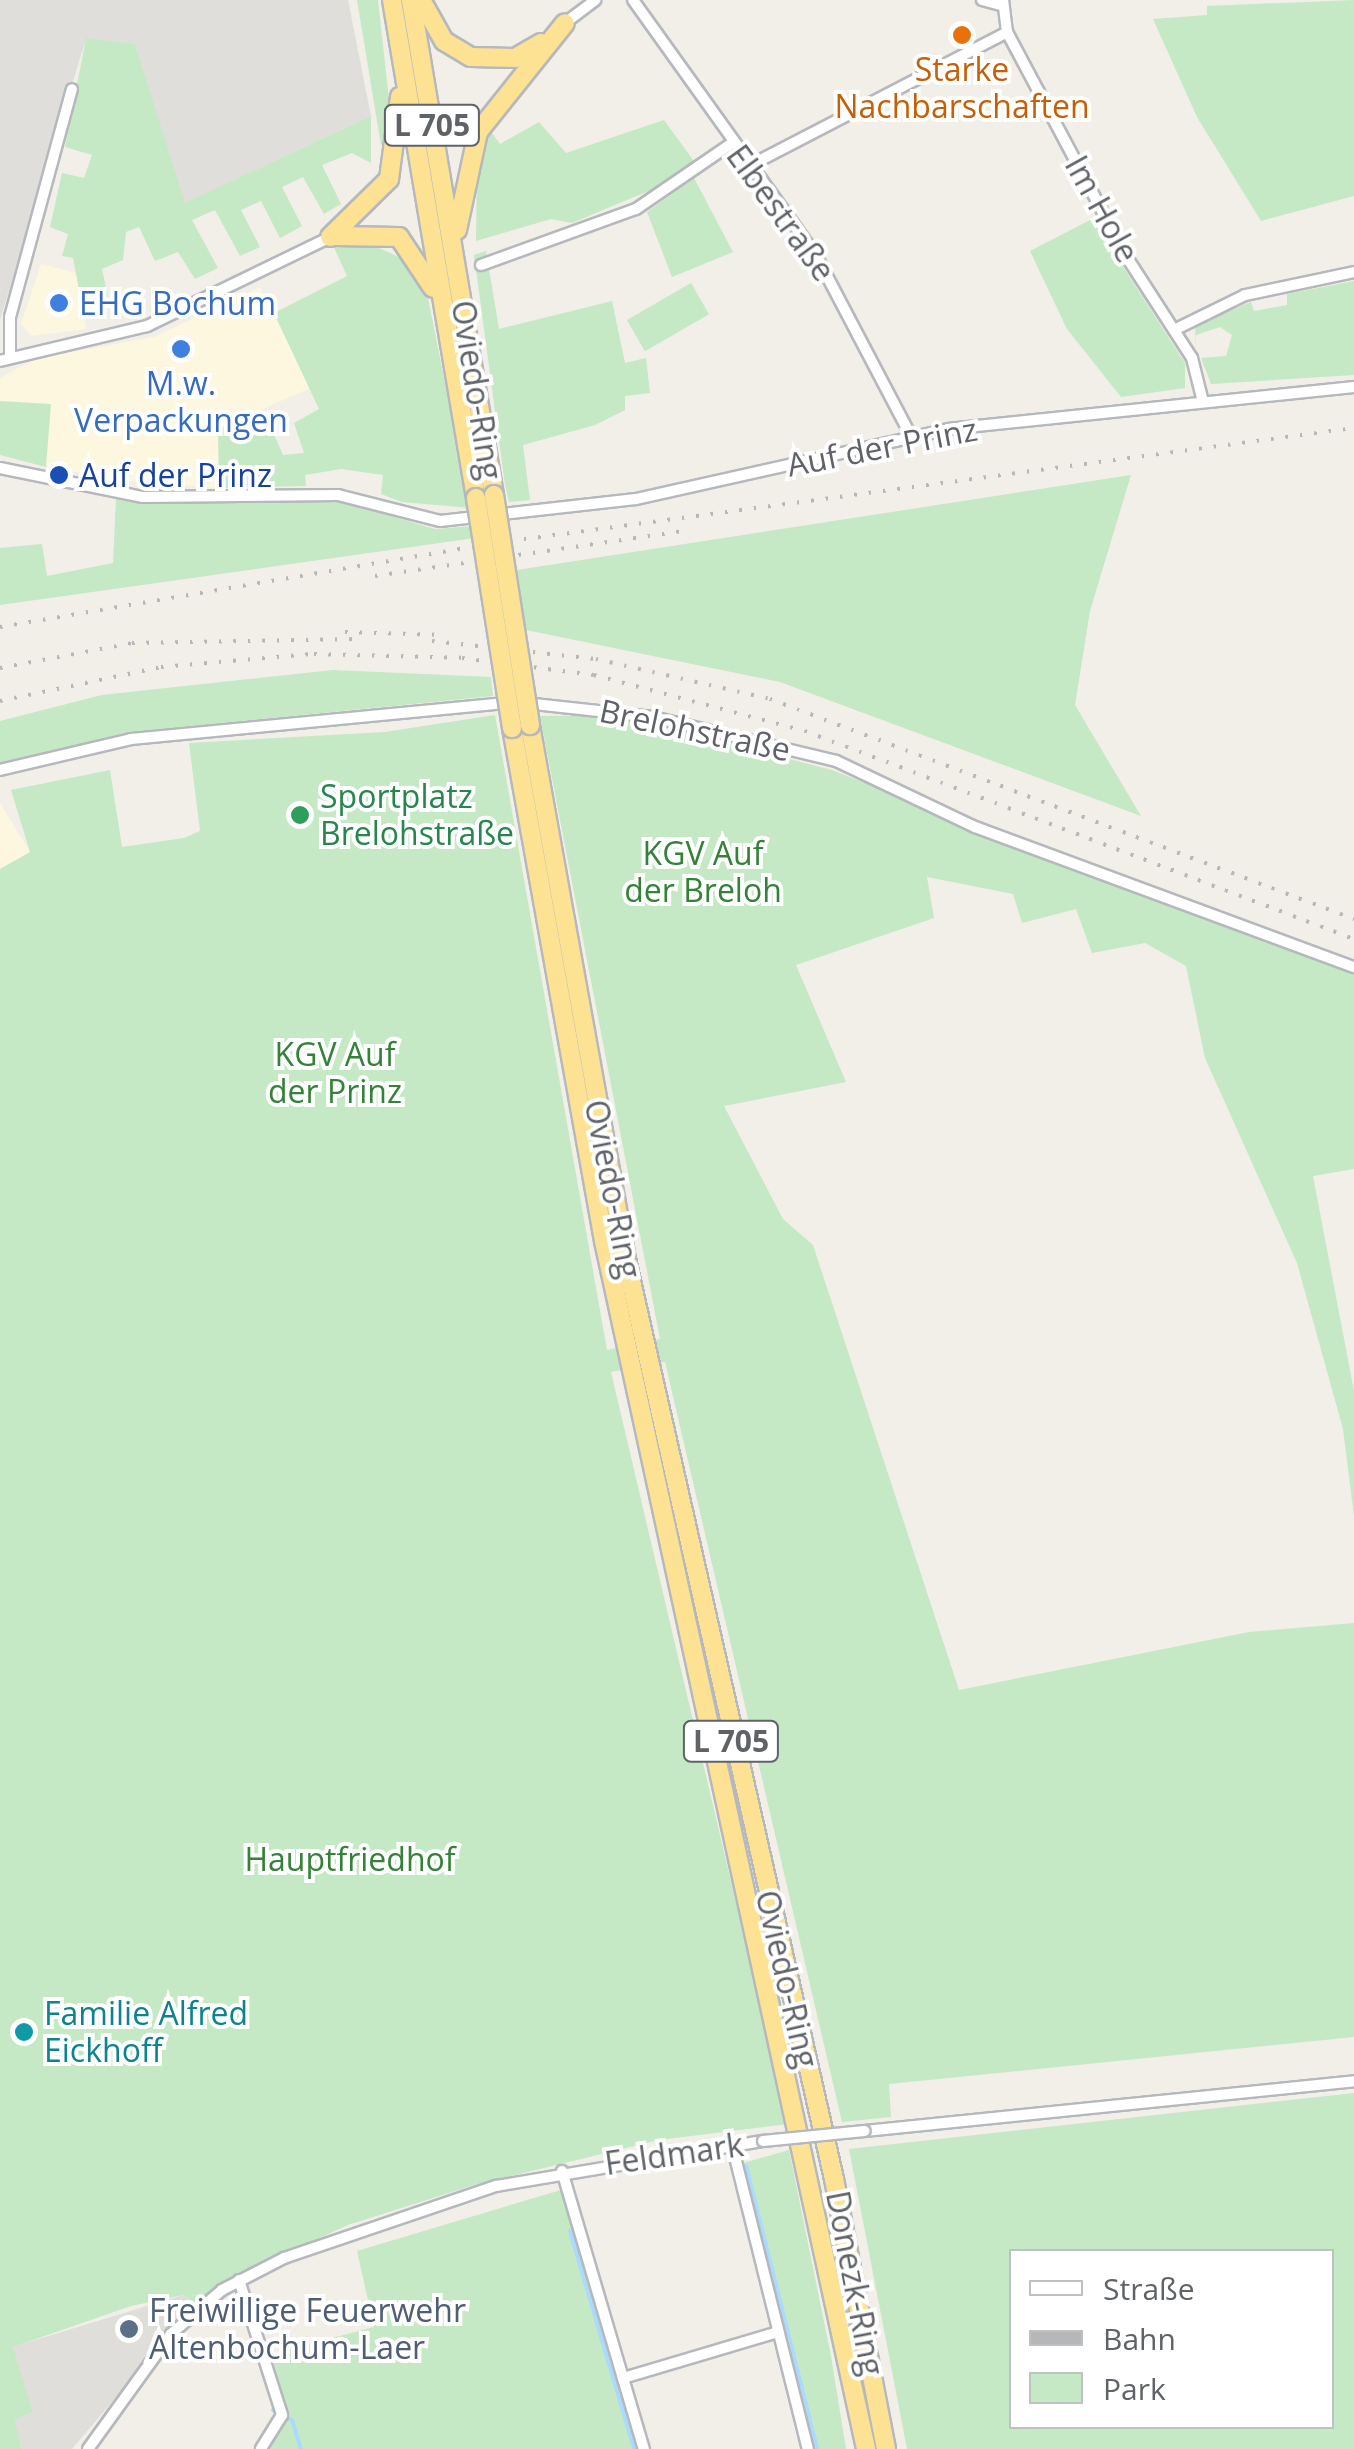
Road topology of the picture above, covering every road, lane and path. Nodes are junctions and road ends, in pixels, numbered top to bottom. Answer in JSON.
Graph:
{"nodes":[{"id":1,"x":392,"y":0,"type":"edge"},
{"id":2,"x":410,"y":0,"type":"edge"},
{"id":3,"x":420,"y":0,"type":"edge"},
{"id":4,"x":595,"y":0,"type":"edge"},
{"id":5,"x":633,"y":0,"type":"edge"},
{"id":6,"x":982,"y":0,"type":"edge"},
{"id":7,"x":1002,"y":2,"type":"edge"},
{"id":8,"x":564,"y":23,"type":"junction"},
{"id":9,"x":1007,"y":32,"type":"junction"},
{"id":10,"x":401,"y":52,"type":"junction"},
{"id":11,"x":72,"y":89,"type":"dead end"},
{"id":12,"x":731,"y":144,"type":"junction"},
{"id":13,"x":749,"y":166,"type":"junction"},
{"id":14,"x":330,"y":237,"type":"junction"},
{"id":15,"x":454,"y":250,"type":"junction"},
{"id":16,"x":481,"y":265,"type":"dead end"},
{"id":17,"x":1354,"y":272,"type":"edge"},
{"id":18,"x":1174,"y":330,"type":"junction"},
{"id":19,"x":451,"y":341,"type":"junction"},
{"id":20,"x":5,"y":358,"type":"edge"},
{"id":21,"x":1354,"y":386,"type":"edge"},
{"id":22,"x":1204,"y":402,"type":"junction"},
{"id":23,"x":911,"y":436,"type":"junction"},
{"id":24,"x":0,"y":468,"type":"edge"},
{"id":25,"x":485,"y":496,"type":"junction"},
{"id":26,"x":0,"y":770,"type":"edge"},
{"id":27,"x":1354,"y":968,"type":"edge"},
{"id":28,"x":1354,"y":2081,"type":"edge"},
{"id":29,"x":811,"y":2118,"type":"junction"},
{"id":30,"x":732,"y":2144,"type":"junction"},
{"id":31,"x":562,"y":2171,"type":"junction"},
{"id":32,"x":239,"y":2280,"type":"junction"},
{"id":33,"x":778,"y":2332,"type":"junction"},
{"id":34,"x":624,"y":2378,"type":"junction"},
{"id":35,"x":88,"y":2449,"type":"edge"},
{"id":36,"x":261,"y":2449,"type":"edge"},
{"id":37,"x":644,"y":2449,"type":"edge"},
{"id":38,"x":808,"y":2449,"type":"edge"},
{"id":39,"x":866,"y":2449,"type":"edge"},
{"id":40,"x":886,"y":2449,"type":"edge"}],
"edges":[{"from":1,"to":10,"type":"highway","number":"L 705"},
{"from":2,"to":15,"type":"highway","number":"L 705"},
{"from":3,"to":8,"type":"highway","number":"L 705"},
{"from":4,"to":8,"type":"street"},
{"from":5,"to":12,"type":"street","name":"Elbestraße"},
{"from":6,"to":7,"type":"street","name":"Im Hole"},
{"from":7,"to":9,"type":"street","name":"Im Hole"},
{"from":8,"to":15,"type":"highway","number":"L 705"},
{"from":9,"to":13,"type":"street"},
{"from":9,"to":18,"type":"street","name":"Im Hole"},
{"from":10,"to":14,"type":"highway","number":"L 705"},
{"from":10,"to":19,"type":"highway","name":"Oviedo-Ring","number":"L 705"},
{"from":11,"to":20,"type":"street"},
{"from":12,"to":13,"type":"street","name":"Elbestraße"},
{"from":12,"to":16,"type":"street"},
{"from":13,"to":23,"type":"street","name":"Elbestraße"},
{"from":14,"to":19,"type":"highway","number":"L 705"},
{"from":14,"to":20,"type":"street"},
{"from":15,"to":25,"type":"highway","name":"Oviedo-Ring","number":"L 705"},
{"from":17,"to":18,"type":"street"},
{"from":18,"to":22,"type":"street","name":"Im Hole"},
{"from":19,"to":25,"type":"highway","name":"Oviedo-Ring","number":"L 705"},
{"from":21,"to":22,"type":"street","name":"Auf der Prinz"},
{"from":22,"to":23,"type":"street","name":"Auf der Prinz"},
{"from":23,"to":24,"type":"street","name":"Auf der Prinz"},
{"from":25,"to":29,"type":"highway","name":"Oviedo-Ring","number":"L 705","bridge":true},
{"from":26,"to":27,"type":"street","name":"Brelohstraße"},
{"from":28,"to":30,"type":"street","name":"Feldmark","bridge":true},
{"from":29,"to":39,"type":"highway","name":"Donezk-Ring","number":"L 705"},
{"from":29,"to":40,"type":"highway","name":"Donezk-Ring","number":"L 705"},
{"from":30,"to":31,"type":"street","name":"Feldmark"},
{"from":30,"to":33,"type":"street"},
{"from":31,"to":32,"type":"street","name":"Feldmark"},
{"from":31,"to":34,"type":"street"},
{"from":32,"to":35,"type":"street","name":"Feldmark"},
{"from":32,"to":36,"type":"street"},
{"from":33,"to":34,"type":"street"},
{"from":33,"to":38,"type":"street"},
{"from":34,"to":37,"type":"street"}]}
